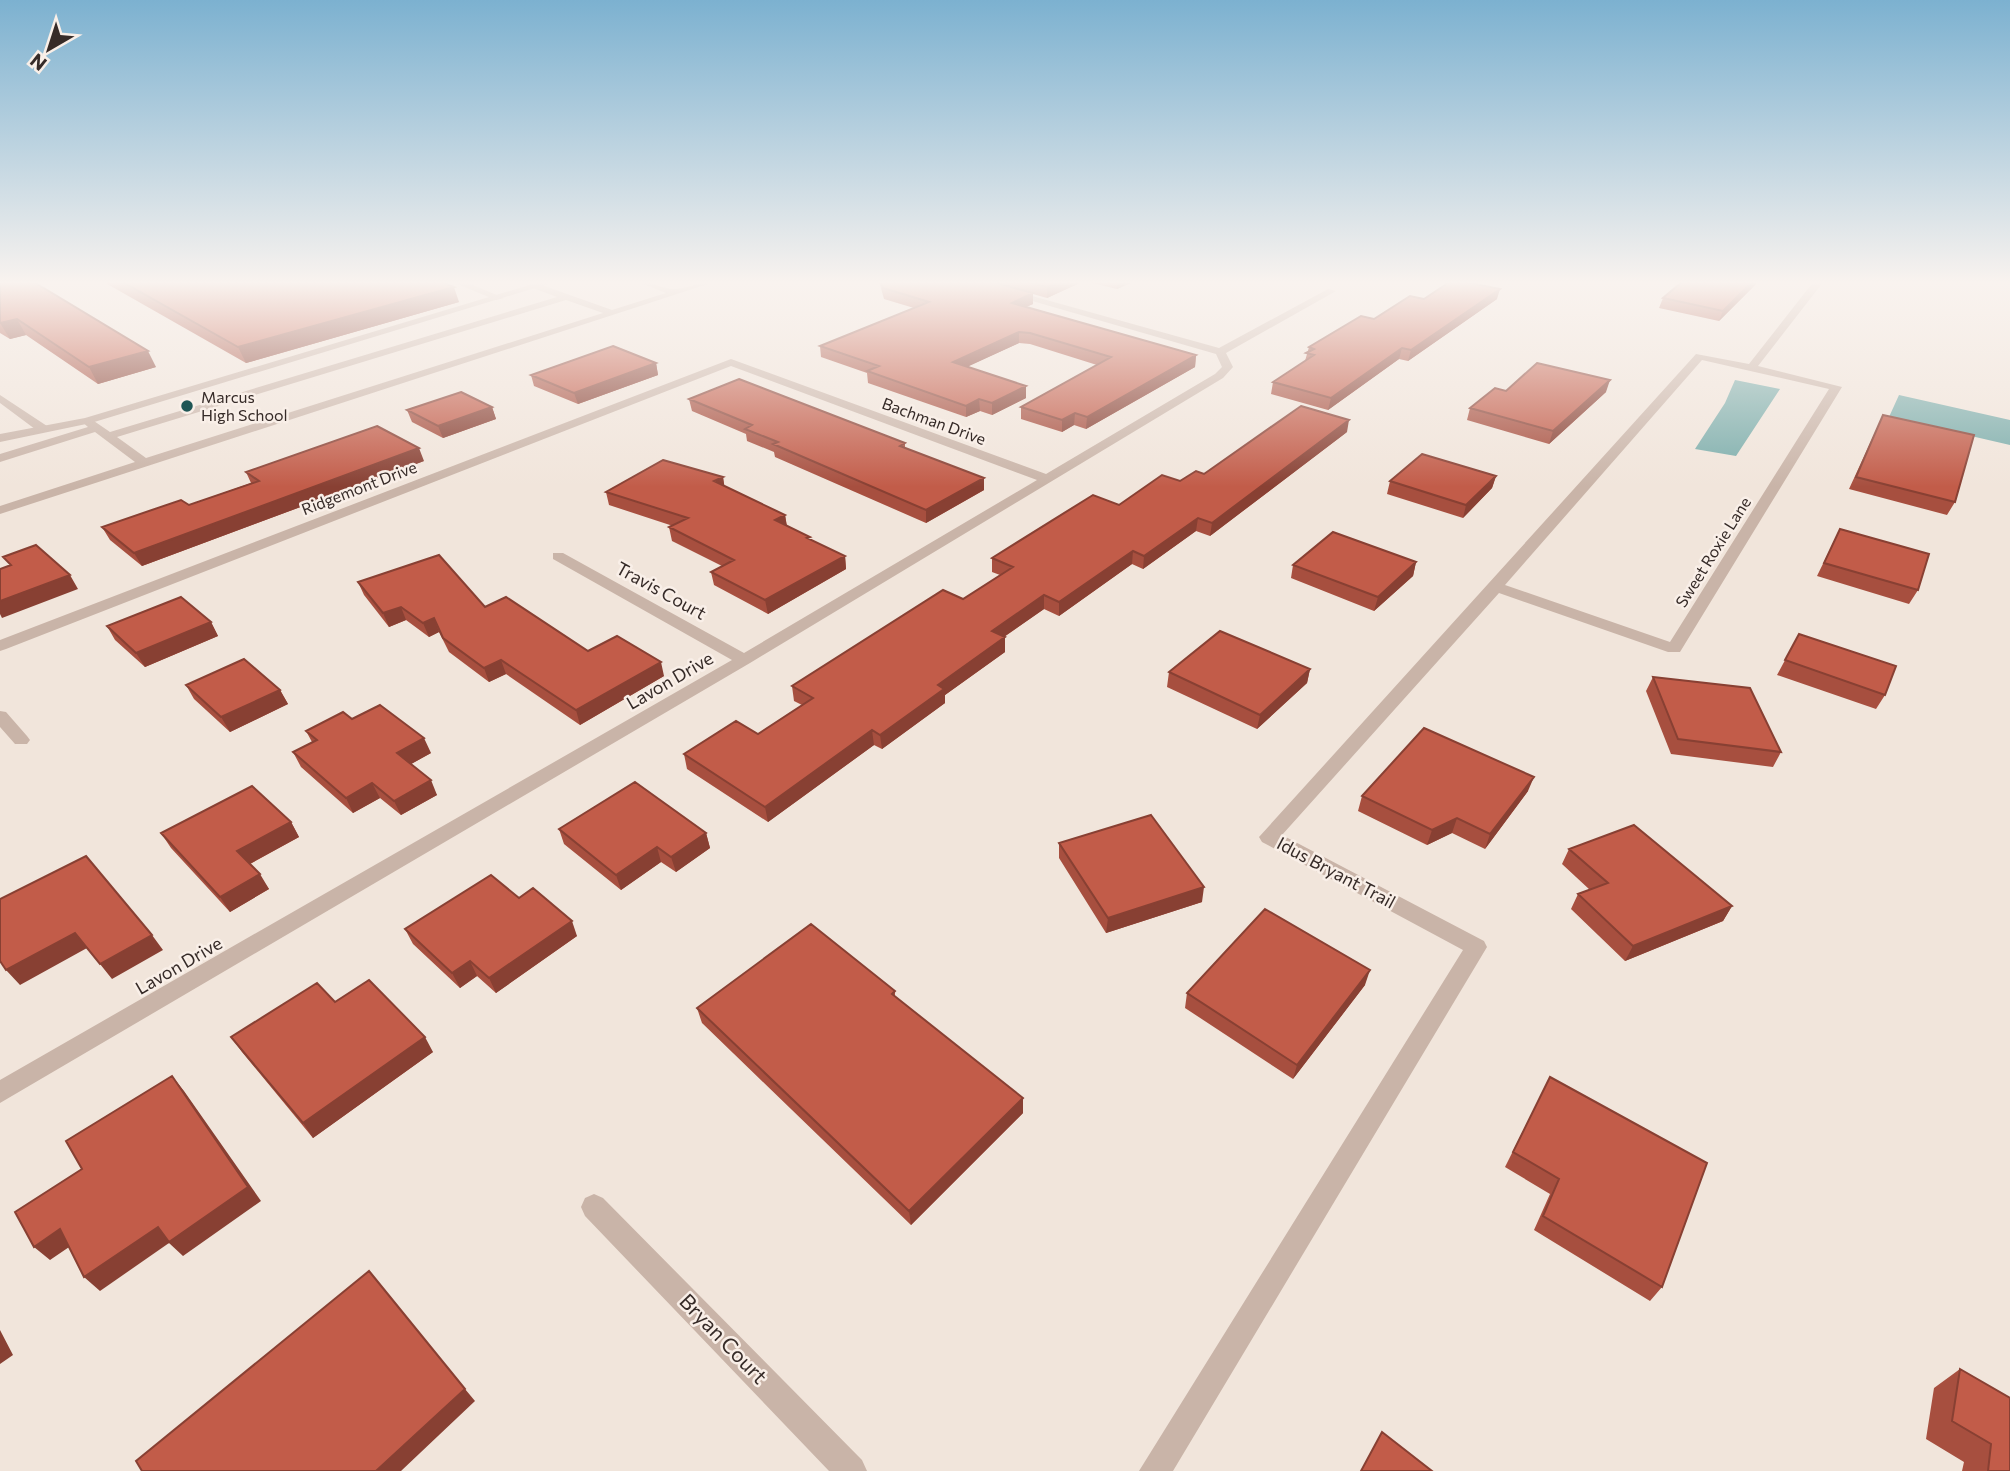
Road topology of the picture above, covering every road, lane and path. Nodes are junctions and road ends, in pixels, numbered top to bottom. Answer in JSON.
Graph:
{"nodes":[{"id":1,"x":333,"y":350,"type":"edge"},
{"id":2,"x":392,"y":350,"type":"edge"},
{"id":3,"x":498,"y":350,"type":"edge"},
{"id":4,"x":1212,"y":350,"type":"edge"},
{"id":5,"x":1224,"y":350,"type":"edge"},
{"id":6,"x":1765,"y":350,"type":"edge"},
{"id":7,"x":1220,"y":352,"type":"junction"},
{"id":8,"x":731,"y":362,"type":"joint"},
{"id":9,"x":1751,"y":368,"type":"junction"},
{"id":10,"x":0,"y":398,"type":"edge"},
{"id":11,"x":20,"y":412,"type":"junction"},
{"id":12,"x":0,"y":418,"type":"edge"},
{"id":13,"x":92,"y":425,"type":"junction"},
{"id":14,"x":43,"y":429,"type":"junction"},
{"id":15,"x":109,"y":436,"type":"junction"},
{"id":16,"x":0,"y":438,"type":"edge"},
{"id":17,"x":0,"y":458,"type":"edge"},
{"id":18,"x":144,"y":463,"type":"junction"},
{"id":19,"x":1047,"y":479,"type":"junction"},
{"id":20,"x":0,"y":510,"type":"edge"},
{"id":21,"x":558,"y":556,"type":"dead end"},
{"id":22,"x":1496,"y":587,"type":"junction"},
{"id":23,"x":0,"y":646,"type":"edge"},
{"id":24,"x":744,"y":660,"type":"junction"},
{"id":25,"x":0,"y":716,"type":"edge"},
{"id":26,"x":21,"y":740,"type":"dead end"},
{"id":27,"x":0,"y":1093,"type":"edge"},
{"id":28,"x":594,"y":1207,"type":"dead end"},
{"id":29,"x":851,"y":1471,"type":"edge"},
{"id":30,"x":1155,"y":1471,"type":"edge"}],
"edges":[{"from":1,"to":13,"type":"street"},
{"from":2,"to":15,"type":"street"},
{"from":3,"to":18,"type":"street"},
{"from":4,"to":7,"type":"street"},
{"from":5,"to":7,"type":"street"},
{"from":6,"to":9,"type":"street"},
{"from":7,"to":19,"type":"street","name":"Lavon Drive"},
{"from":8,"to":19,"type":"street","name":"Bachman Drive"},
{"from":8,"to":23,"type":"street","name":"Ridgemont Drive"},
{"from":9,"to":22,"type":"street","name":"Idus Bryant Trail"},
{"from":9,"to":22,"type":"street","name":"Sweet Roxie Lane"},
{"from":10,"to":11,"type":"street"},
{"from":11,"to":12,"type":"street"},
{"from":11,"to":14,"type":"street"},
{"from":13,"to":14,"type":"street"},
{"from":13,"to":15,"type":"street"},
{"from":13,"to":17,"type":"street"},
{"from":14,"to":16,"type":"street"},
{"from":15,"to":18,"type":"street"},
{"from":18,"to":20,"type":"street"},
{"from":19,"to":24,"type":"street","name":"Lavon Drive"},
{"from":21,"to":24,"type":"street","name":"Travis Court"},
{"from":22,"to":30,"type":"street","name":"Idus Bryant Trail"},
{"from":24,"to":27,"type":"street","name":"Lavon Drive"},
{"from":25,"to":26,"type":"street"},
{"from":28,"to":29,"type":"street","name":"Bryan Court"}]}
